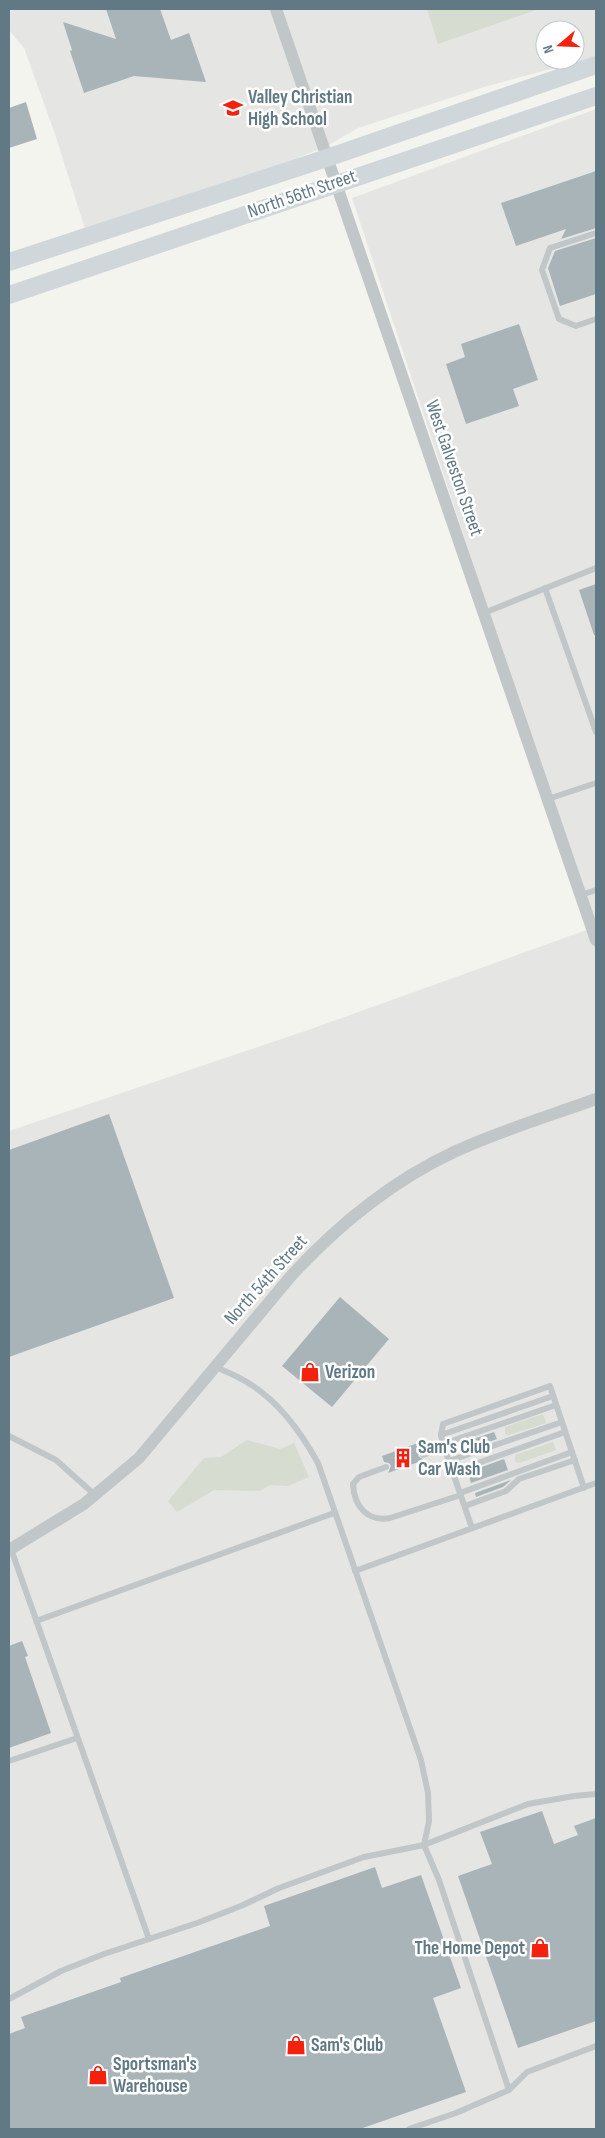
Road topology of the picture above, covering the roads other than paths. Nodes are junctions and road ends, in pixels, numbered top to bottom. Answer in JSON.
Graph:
{"nodes":[{"id":1,"x":276,"y":9,"type":"edge"},
{"id":2,"x":596,"y":65,"type":"edge"},
{"id":3,"x":596,"y":96,"type":"edge"},
{"id":4,"x":327,"y":158,"type":"junction"},
{"id":5,"x":336,"y":183,"type":"junction"},
{"id":6,"x":596,"y":233,"type":"edge"},
{"id":7,"x":9,"y":262,"type":"edge"},
{"id":8,"x":9,"y":295,"type":"edge"},
{"id":9,"x":596,"y":319,"type":"edge"},
{"id":10,"x":596,"y":568,"type":"edge"},
{"id":11,"x":545,"y":588,"type":"junction"},
{"id":12,"x":484,"y":612,"type":"junction"},
{"id":13,"x":596,"y":732,"type":"edge"},
{"id":14,"x":596,"y":783,"type":"edge"},
{"id":15,"x":548,"y":799,"type":"junction"},
{"id":16,"x":596,"y":890,"type":"edge"},
{"id":17,"x":581,"y":894,"type":"junction"},
{"id":18,"x":596,"y":940,"type":"edge"},
{"id":19,"x":596,"y":1099,"type":"edge"},
{"id":20,"x":216,"y":1367,"type":"junction"},
{"id":21,"x":556,"y":1405,"type":"junction"},
{"id":22,"x":562,"y":1422,"type":"junction"},
{"id":23,"x":566,"y":1432,"type":"junction"},
{"id":24,"x":9,"y":1436,"type":"edge"},
{"id":25,"x":444,"y":1446,"type":"junction"},
{"id":26,"x":572,"y":1452,"type":"junction"},
{"id":27,"x":423,"y":1455,"type":"dead end"},
{"id":28,"x":575,"y":1460,"type":"junction"},
{"id":29,"x":449,"y":1461,"type":"junction"},
{"id":30,"x":386,"y":1467,"type":"dead end"},
{"id":31,"x":453,"y":1472,"type":"junction"},
{"id":32,"x":596,"y":1484,"type":"edge"},
{"id":33,"x":584,"y":1488,"type":"junction"},
{"id":34,"x":460,"y":1494,"type":"junction"},
{"id":35,"x":94,"y":1495,"type":"junction"},
{"id":36,"x":465,"y":1506,"type":"junction"},
{"id":37,"x":334,"y":1513,"type":"junction"},
{"id":38,"x":472,"y":1528,"type":"junction"},
{"id":39,"x":10,"y":1550,"type":"edge"},
{"id":40,"x":355,"y":1570,"type":"junction"},
{"id":41,"x":36,"y":1621,"type":"junction"},
{"id":42,"x":77,"y":1738,"type":"junction"},
{"id":43,"x":9,"y":1761,"type":"edge"},
{"id":44,"x":596,"y":1794,"type":"edge"},
{"id":45,"x":424,"y":1845,"type":"junction"},
{"id":46,"x":149,"y":1939,"type":"junction"},
{"id":47,"x":9,"y":1999,"type":"edge"},
{"id":48,"x":596,"y":2046,"type":"edge"},
{"id":49,"x":509,"y":2090,"type":"junction"},
{"id":50,"x":409,"y":2129,"type":"edge"}],
"edges":[{"from":1,"to":4,"type":"street","name":"West Galveston Street"},
{"from":2,"to":4,"type":"main road","name":"North 56th Street"},
{"from":3,"to":5,"type":"main road","name":"North 56th Street"},
{"from":4,"to":5,"type":"street","name":"West Galveston Street"},
{"from":4,"to":7,"type":"main road","name":"North 56th Street"},
{"from":5,"to":8,"type":"main road","name":"North 56th Street"},
{"from":5,"to":12,"type":"street","name":"West Galveston Street"},
{"from":6,"to":9,"type":"lane"},
{"from":10,"to":11,"type":"lane"},
{"from":11,"to":12,"type":"lane"},
{"from":11,"to":13,"type":"lane"},
{"from":12,"to":15,"type":"street","name":"West Galveston Street"},
{"from":14,"to":15,"type":"lane"},
{"from":15,"to":17,"type":"street","name":"West Galveston Street"},
{"from":16,"to":17,"type":"lane"},
{"from":17,"to":18,"type":"street","name":"West Galveston Street"},
{"from":19,"to":20,"type":"street","name":"North 54th Street"},
{"from":20,"to":35,"type":"street","name":"North 54th Street"},
{"from":20,"to":37,"type":"lane"},
{"from":21,"to":22,"type":"lane"},
{"from":21,"to":25,"type":"lane"},
{"from":21,"to":25,"type":"lane"},
{"from":22,"to":23,"type":"lane"},
{"from":22,"to":29,"type":"lane"},
{"from":23,"to":26,"type":"lane"},
{"from":23,"to":31,"type":"lane"},
{"from":24,"to":35,"type":"lane"},
{"from":25,"to":27,"type":"lane"},
{"from":25,"to":29,"type":"lane"},
{"from":26,"to":28,"type":"lane"},
{"from":26,"to":34,"type":"lane"},
{"from":28,"to":33,"type":"lane"},
{"from":28,"to":36,"type":"lane"},
{"from":29,"to":31,"type":"lane"},
{"from":30,"to":34,"type":"lane"},
{"from":31,"to":34,"type":"lane"},
{"from":32,"to":33,"type":"lane"},
{"from":33,"to":38,"type":"lane"},
{"from":34,"to":36,"type":"lane"},
{"from":35,"to":39,"type":"street","name":"North 54th Street"},
{"from":36,"to":38,"type":"lane"},
{"from":37,"to":40,"type":"lane"},
{"from":37,"to":41,"type":"lane"},
{"from":38,"to":40,"type":"lane"},
{"from":39,"to":41,"type":"lane"},
{"from":40,"to":45,"type":"lane"},
{"from":41,"to":42,"type":"lane"},
{"from":42,"to":43,"type":"lane"},
{"from":42,"to":46,"type":"lane"},
{"from":44,"to":45,"type":"lane"},
{"from":45,"to":46,"type":"lane"},
{"from":45,"to":49,"type":"lane"},
{"from":46,"to":47,"type":"lane"},
{"from":48,"to":49,"type":"lane"},
{"from":49,"to":50,"type":"lane"}]}
